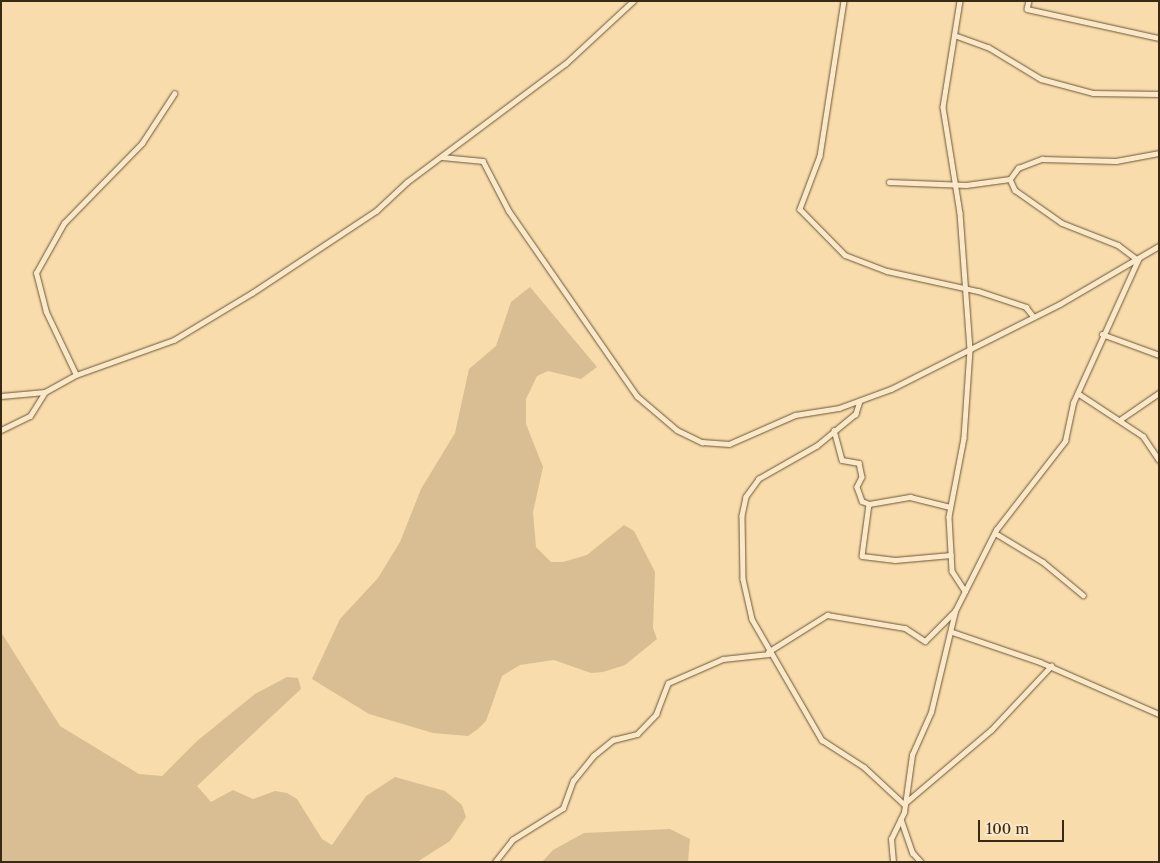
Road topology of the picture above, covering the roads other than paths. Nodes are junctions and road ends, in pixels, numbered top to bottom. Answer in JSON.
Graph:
{"nodes":[{"id":1,"x":633,"y":1,"type":"edge"},
{"id":2,"x":844,"y":1,"type":"edge"},
{"id":3,"x":960,"y":1,"type":"edge"},
{"id":4,"x":1029,"y":1,"type":"edge"},
{"id":5,"x":957,"y":36,"type":"junction"},
{"id":6,"x":1159,"y":38,"type":"edge"},
{"id":7,"x":174,"y":94,"type":"dead end"},
{"id":8,"x":1159,"y":94,"type":"edge"},
{"id":9,"x":1159,"y":153,"type":"edge"},
{"id":10,"x":442,"y":157,"type":"junction"},
{"id":11,"x":1010,"y":179,"type":"junction"},
{"id":12,"x":889,"y":182,"type":"dead end"},
{"id":13,"x":952,"y":182,"type":"junction"},
{"id":14,"x":1159,"y":246,"type":"edge"},
{"id":15,"x":1138,"y":260,"type":"junction"},
{"id":16,"x":965,"y":286,"type":"junction"},
{"id":17,"x":1033,"y":316,"type":"junction"},
{"id":18,"x":1102,"y":334,"type":"junction"},
{"id":19,"x":970,"y":350,"type":"junction"},
{"id":20,"x":1159,"y":355,"type":"edge"},
{"id":21,"x":76,"y":374,"type":"junction"},
{"id":22,"x":45,"y":392,"type":"junction"},
{"id":23,"x":1159,"y":393,"type":"edge"},
{"id":24,"x":1079,"y":394,"type":"junction"},
{"id":25,"x":1,"y":396,"type":"edge"},
{"id":26,"x":860,"y":402,"type":"junction"},
{"id":27,"x":1121,"y":420,"type":"junction"},
{"id":28,"x":1,"y":430,"type":"edge"},
{"id":29,"x":834,"y":430,"type":"junction"},
{"id":30,"x":1159,"y":449,"type":"edge"},
{"id":31,"x":1154,"y":454,"type":"junction"},
{"id":32,"x":1159,"y":460,"type":"edge"},
{"id":33,"x":870,"y":504,"type":"junction"},
{"id":34,"x":950,"y":507,"type":"junction"},
{"id":35,"x":994,"y":532,"type":"junction"},
{"id":36,"x":951,"y":555,"type":"junction"},
{"id":37,"x":965,"y":591,"type":"junction"},
{"id":38,"x":1083,"y":595,"type":"dead end"},
{"id":39,"x":955,"y":611,"type":"junction"},
{"id":40,"x":952,"y":632,"type":"junction"},
{"id":41,"x":769,"y":653,"type":"junction"},
{"id":42,"x":1051,"y":666,"type":"junction"},
{"id":43,"x":1159,"y":714,"type":"edge"},
{"id":44,"x":904,"y":804,"type":"junction"},
{"id":45,"x":901,"y":819,"type":"junction"},
{"id":46,"x":495,"y":862,"type":"edge"},
{"id":47,"x":893,"y":862,"type":"edge"},
{"id":48,"x":921,"y":862,"type":"edge"}],
"edges":[{"from":1,"to":10,"type":"street"},
{"from":2,"to":16,"type":"street"},
{"from":3,"to":5,"type":"street"},
{"from":4,"to":6,"type":"street"},
{"from":5,"to":8,"type":"street"},
{"from":5,"to":13,"type":"street"},
{"from":7,"to":21,"type":"street"},
{"from":9,"to":11,"type":"street"},
{"from":10,"to":21,"type":"street"},
{"from":10,"to":26,"type":"street"},
{"from":11,"to":13,"type":"street"},
{"from":11,"to":15,"type":"street"},
{"from":12,"to":13,"type":"street"},
{"from":13,"to":16,"type":"street"},
{"from":14,"to":15,"type":"street"},
{"from":15,"to":17,"type":"street"},
{"from":15,"to":18,"type":"street"},
{"from":16,"to":17,"type":"street"},
{"from":16,"to":19,"type":"street"},
{"from":17,"to":19,"type":"street"},
{"from":18,"to":20,"type":"street"},
{"from":18,"to":24,"type":"street"},
{"from":19,"to":26,"type":"street"},
{"from":19,"to":34,"type":"street"},
{"from":21,"to":22,"type":"street"},
{"from":22,"to":25,"type":"street"},
{"from":22,"to":28,"type":"street"},
{"from":23,"to":27,"type":"street"},
{"from":24,"to":27,"type":"street"},
{"from":24,"to":35,"type":"street"},
{"from":26,"to":29,"type":"street"},
{"from":27,"to":31,"type":"street"},
{"from":29,"to":33,"type":"street"},
{"from":29,"to":41,"type":"street"},
{"from":30,"to":31,"type":"street"},
{"from":31,"to":32,"type":"street"},
{"from":33,"to":34,"type":"street"},
{"from":33,"to":36,"type":"street"},
{"from":34,"to":36,"type":"street"},
{"from":35,"to":37,"type":"street"},
{"from":35,"to":38,"type":"street"},
{"from":36,"to":37,"type":"street"},
{"from":37,"to":39,"type":"street"},
{"from":39,"to":40,"type":"street"},
{"from":39,"to":41,"type":"street"},
{"from":40,"to":42,"type":"street"},
{"from":40,"to":44,"type":"street"},
{"from":41,"to":44,"type":"street"},
{"from":41,"to":46,"type":"street"},
{"from":42,"to":43,"type":"street"},
{"from":42,"to":44,"type":"street"},
{"from":44,"to":45,"type":"street"},
{"from":45,"to":47,"type":"street"},
{"from":45,"to":48,"type":"street"}]}
